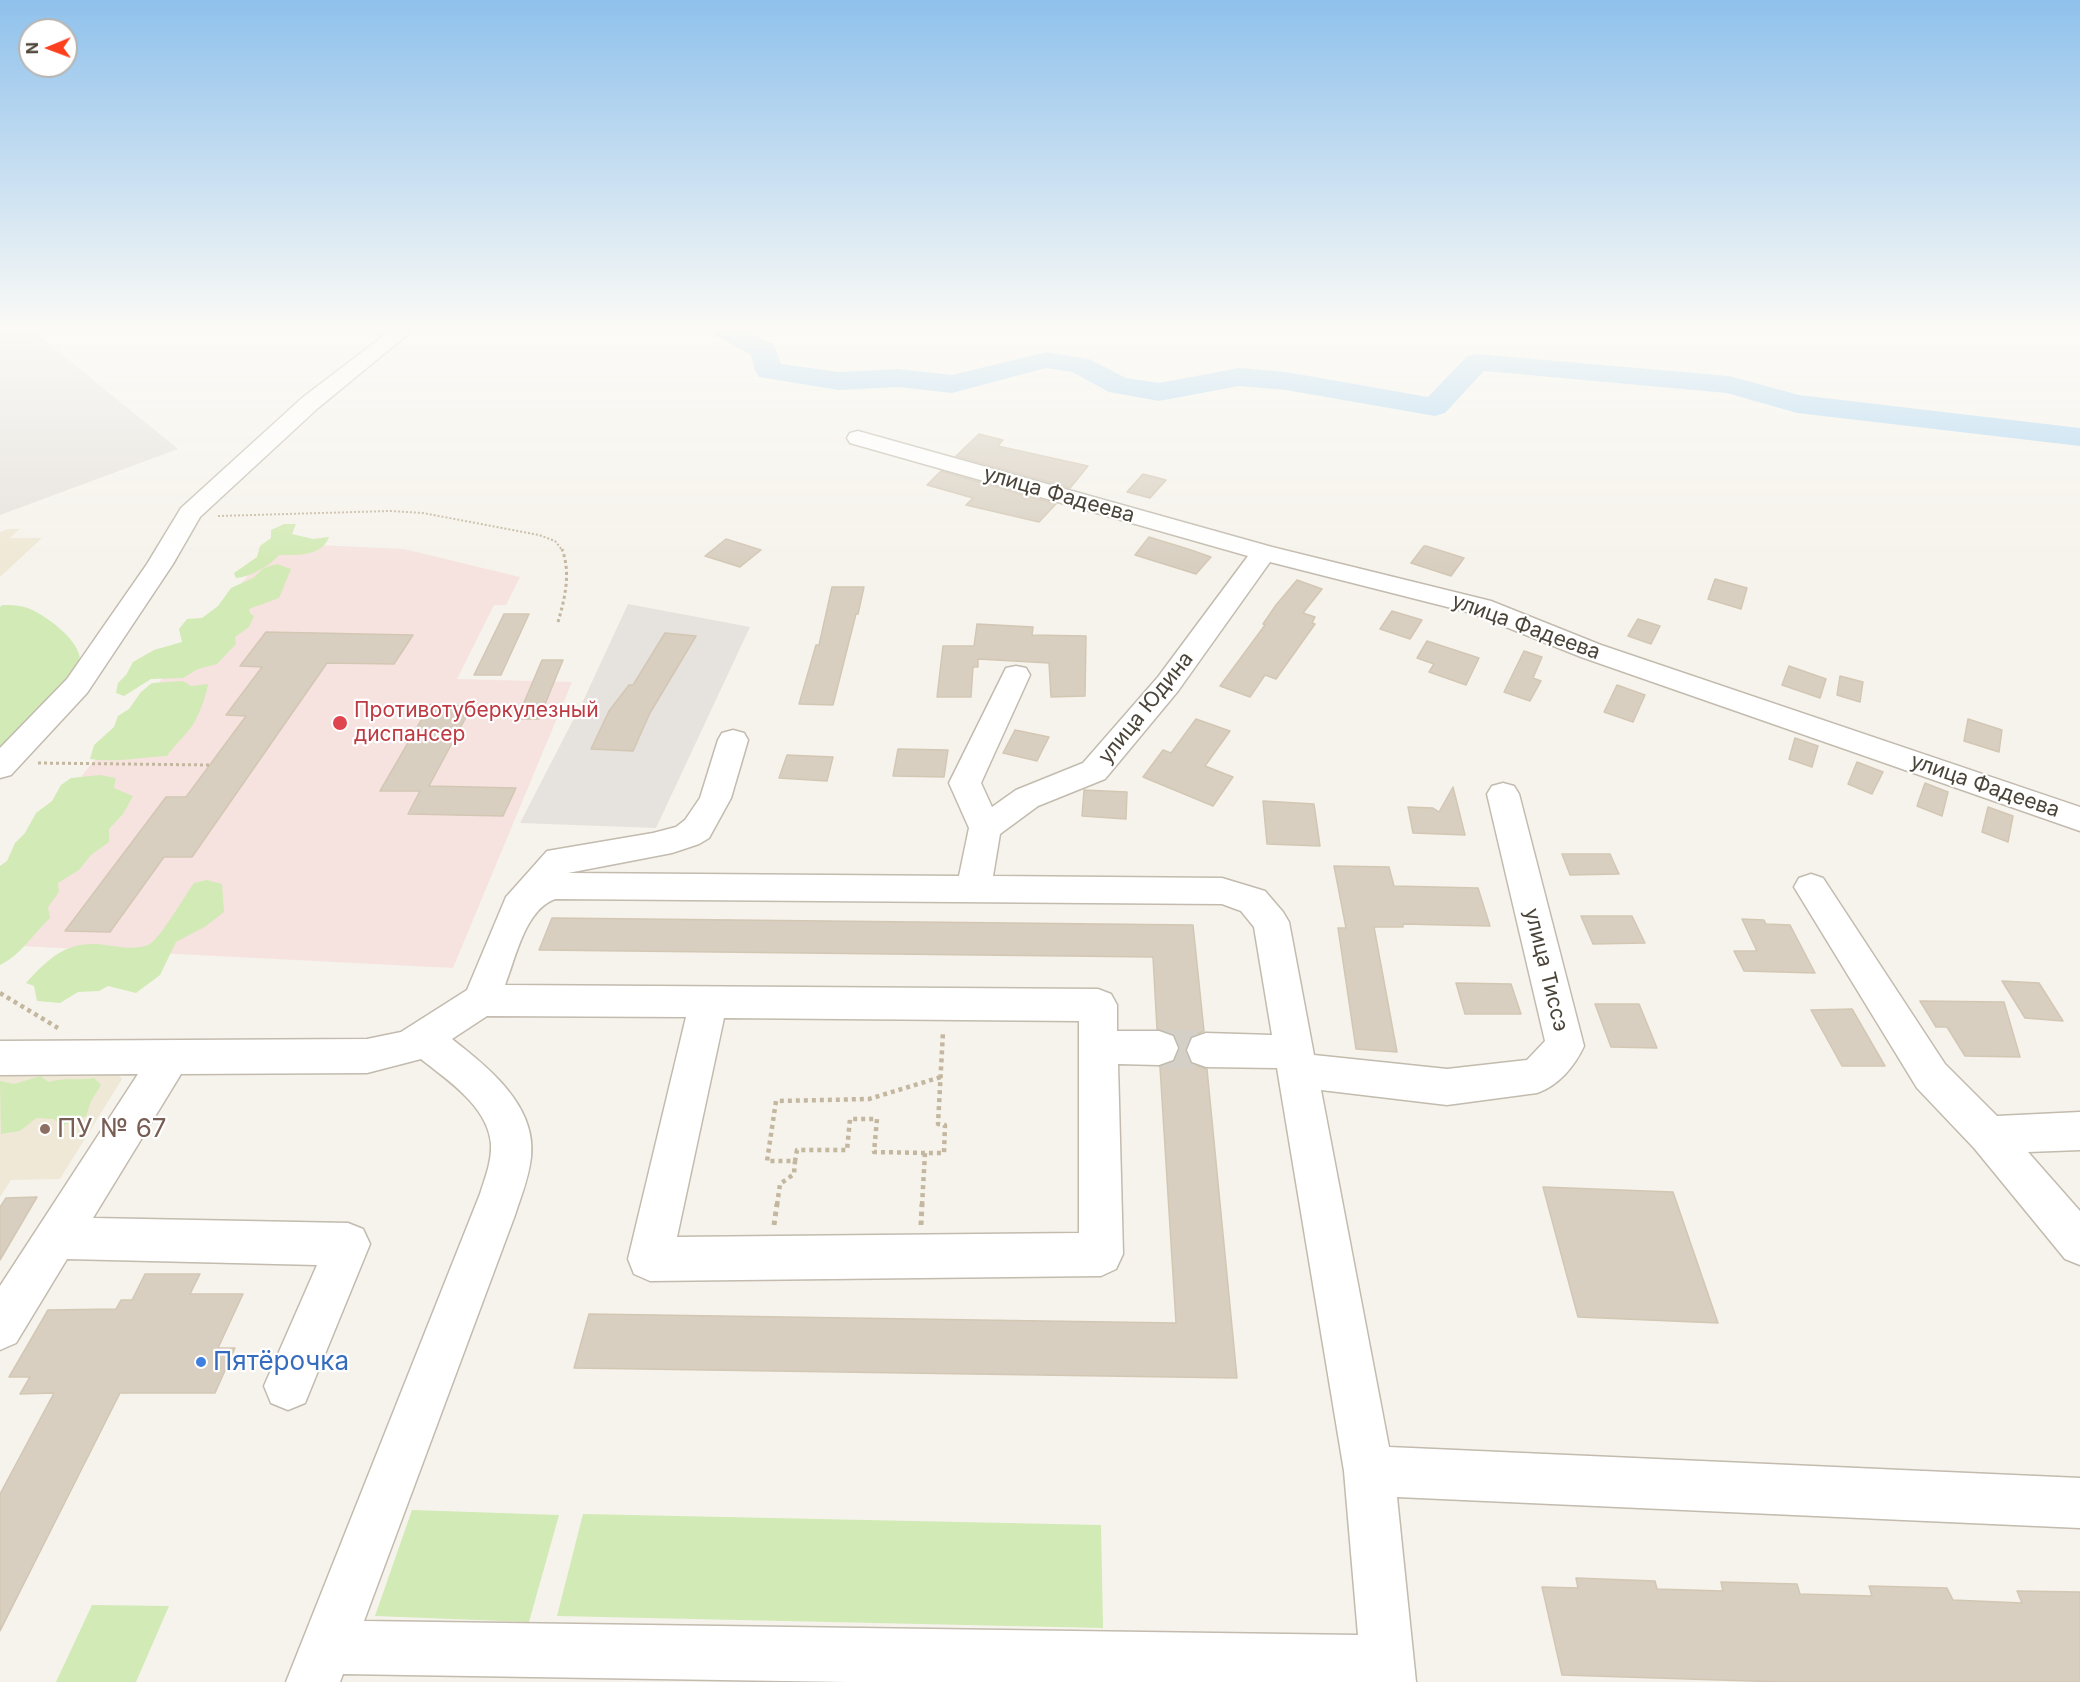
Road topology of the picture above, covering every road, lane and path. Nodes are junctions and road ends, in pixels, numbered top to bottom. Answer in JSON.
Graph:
{"nodes":[{"id":1,"x":304,"y":408,"type":"edge"},
{"id":2,"x":858,"y":438,"type":"dead end"},
{"id":3,"x":188,"y":517,"type":"junction"},
{"id":4,"x":1264,"y":553,"type":"junction"},
{"id":5,"x":558,"y":622,"type":"dead end"},
{"id":6,"x":1016,"y":675,"type":"dead end"},
{"id":7,"x":733,"y":740,"type":"dead end"},
{"id":8,"x":2,"y":765,"type":"edge"},
{"id":9,"x":210,"y":765,"type":"dead end"},
{"id":10,"x":1503,"y":794,"type":"dead end"},
{"id":11,"x":2080,"y":819,"type":"edge"},
{"id":12,"x":985,"y":828,"type":"junction"},
{"id":13,"x":1811,"y":887,"type":"dead end"},
{"id":14,"x":974,"y":888,"type":"junction"},
{"id":15,"x":531,"y":894,"type":"junction"},
{"id":16,"x":0,"y":993,"type":"edge"},
{"id":17,"x":481,"y":1000,"type":"junction"},
{"id":18,"x":708,"y":1003,"type":"junction"},
{"id":19,"x":944,"y":1004,"type":"junction"},
{"id":20,"x":68,"y":1034,"type":"dead end"},
{"id":21,"x":423,"y":1038,"type":"junction"},
{"id":22,"x":1099,"y":1047,"type":"junction"},
{"id":23,"x":1159,"y":1048,"type":"tunnel mouth"},
{"id":24,"x":1206,"y":1050,"type":"tunnel mouth"},
{"id":25,"x":171,"y":1056,"type":"junction"},
{"id":26,"x":0,"y":1058,"type":"edge"},
{"id":27,"x":1294,"y":1061,"type":"junction"},
{"id":28,"x":941,"y":1077,"type":"junction"},
{"id":29,"x":2080,"y":1131,"type":"edge"},
{"id":30,"x":1988,"y":1134,"type":"junction"},
{"id":31,"x":925,"y":1153,"type":"junction"},
{"id":32,"x":795,"y":1161,"type":"junction"},
{"id":33,"x":56,"y":1238,"type":"junction"},
{"id":34,"x":2080,"y":1244,"type":"edge"},
{"id":35,"x":919,"y":1255,"type":"junction"},
{"id":36,"x":769,"y":1257,"type":"junction"},
{"id":37,"x":0,"y":1327,"type":"edge"},
{"id":38,"x":288,"y":1386,"type":"dead end"},
{"id":39,"x":1369,"y":1472,"type":"junction"},
{"id":40,"x":2080,"y":1503,"type":"edge"},
{"id":41,"x":320,"y":1664,"type":"edge"},
{"id":42,"x":1185,"y":1672,"type":"edge"},
{"id":43,"x":1388,"y":1672,"type":"edge"}],
"edges":[{"from":1,"to":3,"type":"street"},
{"from":2,"to":4,"type":"street","name":"улица Фадеева"},
{"from":3,"to":5,"type":"path"},
{"from":3,"to":8,"type":"street"},
{"from":4,"to":11,"type":"street","name":"улица Фадеева"},
{"from":4,"to":12,"type":"street","name":"улица Юдина"},
{"from":6,"to":12,"type":"street"},
{"from":7,"to":15,"type":"street"},
{"from":8,"to":9,"type":"path"},
{"from":10,"to":27,"type":"street","name":"улица Тиссэ"},
{"from":12,"to":14,"type":"street"},
{"from":13,"to":30,"type":"street"},
{"from":14,"to":15,"type":"street"},
{"from":14,"to":27,"type":"street"},
{"from":15,"to":17,"type":"street"},
{"from":16,"to":20,"type":"path"},
{"from":17,"to":18,"type":"street"},
{"from":17,"to":21,"type":"street"},
{"from":18,"to":19,"type":"street"},
{"from":18,"to":36,"type":"street"},
{"from":19,"to":22,"type":"street"},
{"from":19,"to":28,"type":"path"},
{"from":21,"to":25,"type":"street"},
{"from":21,"to":41,"type":"street"},
{"from":22,"to":23,"type":"street"},
{"from":22,"to":35,"type":"street"},
{"from":24,"to":27,"type":"street"},
{"from":25,"to":26,"type":"street"},
{"from":25,"to":33,"type":"street"},
{"from":27,"to":39,"type":"street"},
{"from":28,"to":31,"type":"path"},
{"from":28,"to":32,"type":"path"},
{"from":29,"to":30,"type":"street"},
{"from":30,"to":34,"type":"street"},
{"from":31,"to":32,"type":"path"},
{"from":31,"to":35,"type":"path"},
{"from":32,"to":36,"type":"path"},
{"from":33,"to":37,"type":"street"},
{"from":33,"to":38,"type":"street"},
{"from":35,"to":36,"type":"street"},
{"from":39,"to":40,"type":"street"},
{"from":39,"to":43,"type":"street"},
{"from":41,"to":42,"type":"street"},
{"from":42,"to":43,"type":"street"}]}
